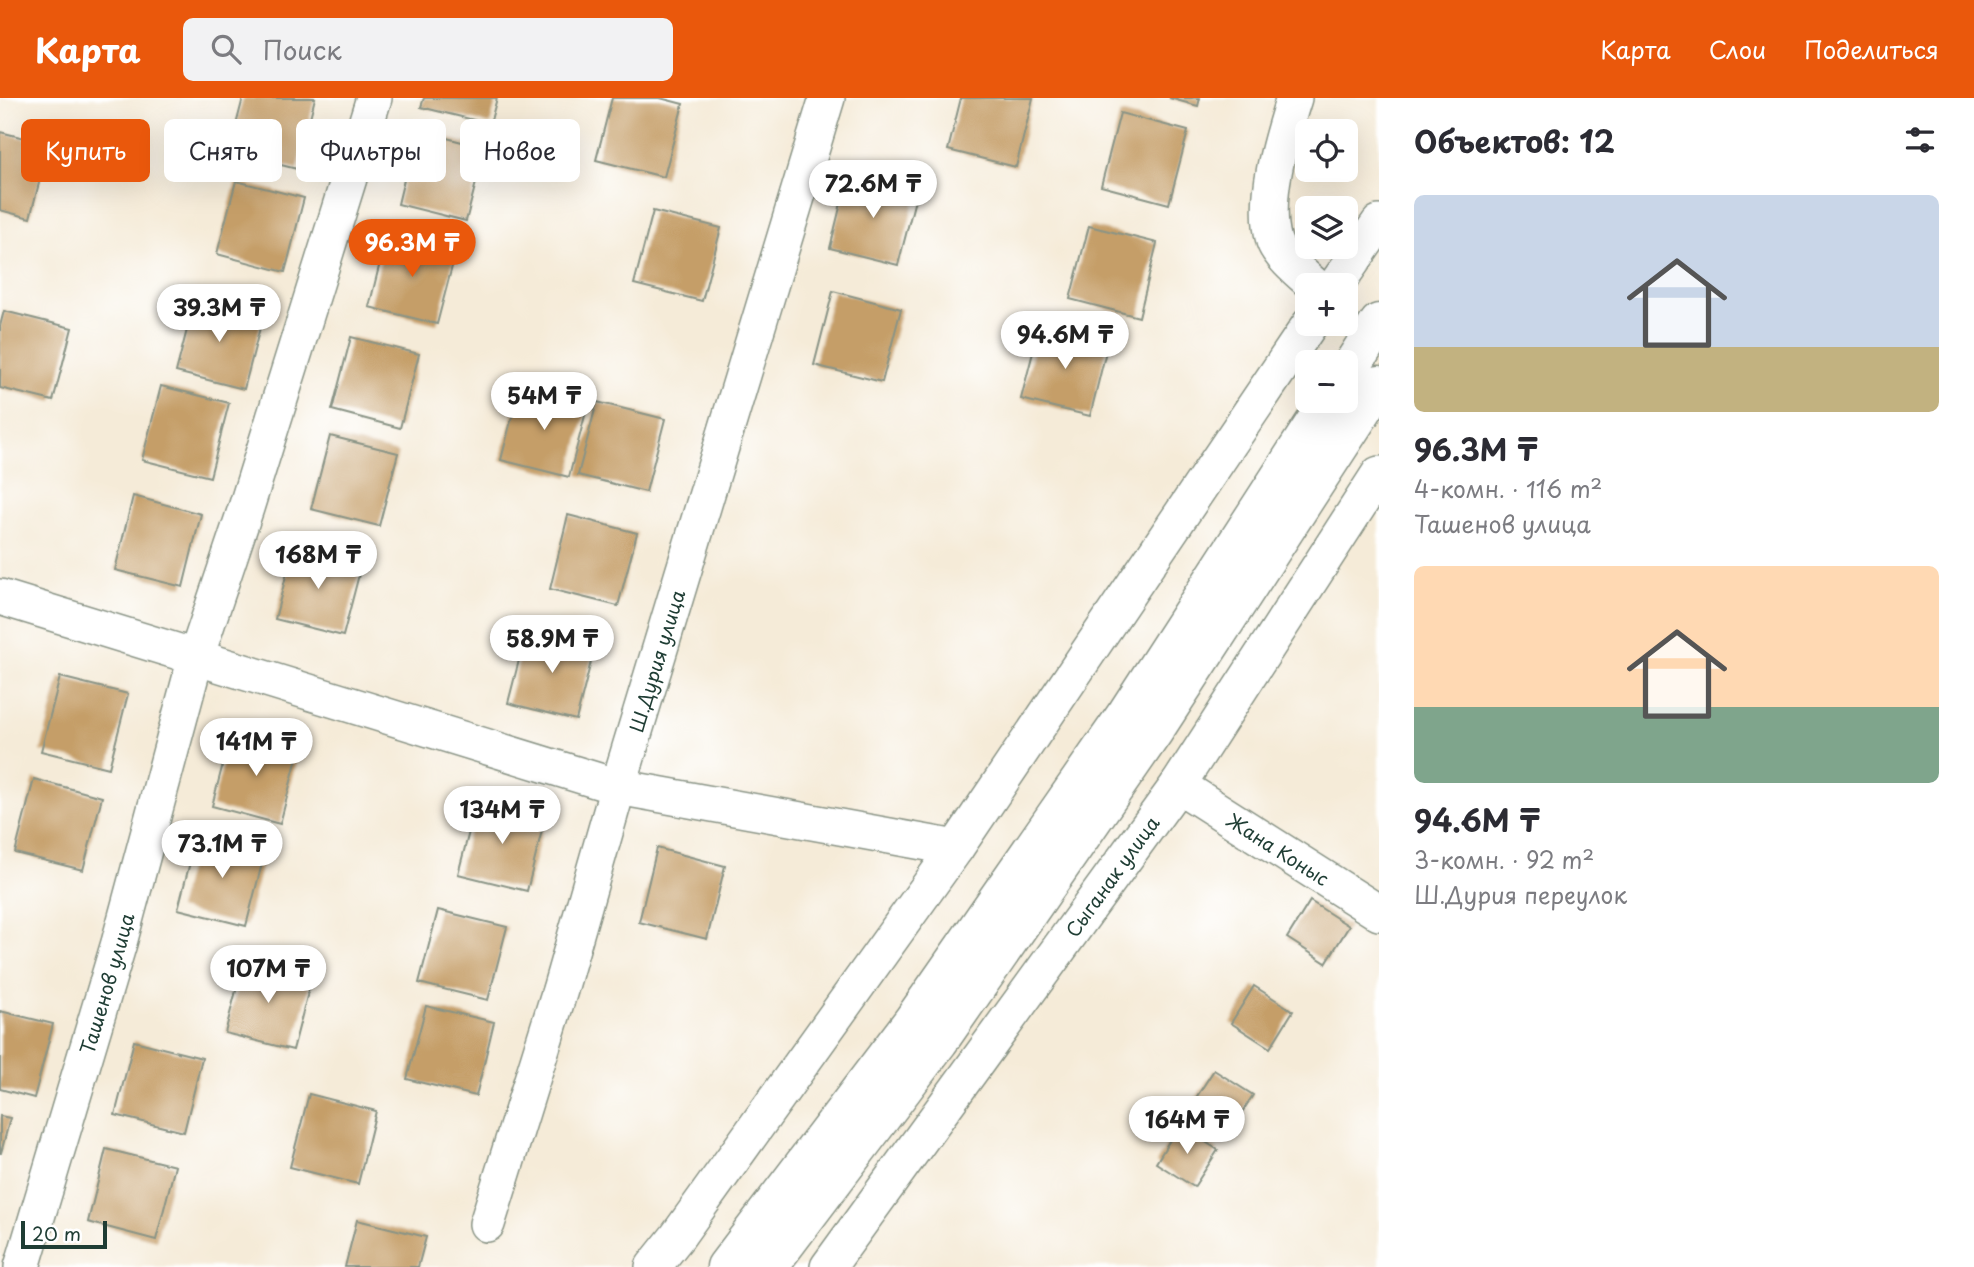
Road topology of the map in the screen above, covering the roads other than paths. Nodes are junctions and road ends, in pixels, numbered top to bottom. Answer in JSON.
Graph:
{"nodes":[{"id":1,"x":373,"y":98,"type":"edge"},
{"id":2,"x":827,"y":98,"type":"edge"},
{"id":3,"x":1294,"y":98,"type":"edge"},
{"id":4,"x":1379,"y":223,"type":"edge"},
{"id":5,"x":1301,"y":273,"type":"edge"},
{"id":6,"x":1344,"y":273,"type":"edge"},
{"id":7,"x":1379,"y":323,"type":"edge"},
{"id":8,"x":1302,"y":336,"type":"edge"},
{"id":9,"x":1358,"y":356,"type":"edge"},
{"id":10,"x":1379,"y":385,"type":"edge"},
{"id":11,"x":1321,"y":413,"type":"edge"},
{"id":12,"x":1379,"y":474,"type":"edge"},
{"id":13,"x":0,"y":597,"type":"edge"},
{"id":14,"x":196,"y":657,"type":"junction"},
{"id":15,"x":1178,"y":785,"type":"junction"},
{"id":16,"x":618,"y":787,"type":"junction"},
{"id":17,"x":956,"y":848,"type":"junction"},
{"id":18,"x":1379,"y":913,"type":"edge"},
{"id":19,"x":487,"y":1224,"type":"dead end"},
{"id":20,"x":22,"y":1267,"type":"edge"},
{"id":21,"x":653,"y":1267,"type":"edge"},
{"id":22,"x":726,"y":1267,"type":"edge"},
{"id":23,"x":768,"y":1267,"type":"edge"},
{"id":24,"x":828,"y":1267,"type":"edge"}],
"edges":[{"from":1,"to":14,"type":"street","name":"Ташенов улица"},
{"from":2,"to":16,"type":"street","name":"Ш.Дурия улица"},
{"from":3,"to":5,"type":"street"},
{"from":4,"to":6,"type":"street"},
{"from":7,"to":9,"type":"highway"},
{"from":8,"to":17,"type":"street"},
{"from":10,"to":23,"type":"highway"},
{"from":11,"to":22,"type":"highway"},
{"from":12,"to":15,"type":"street","name":"Сыганак улица"},
{"from":13,"to":14,"type":"street"},
{"from":14,"to":16,"type":"street"},
{"from":14,"to":20,"type":"street","name":"Ташенов улица"},
{"from":15,"to":18,"type":"street","name":"Жана Коныс"},
{"from":15,"to":24,"type":"street","name":"Сыганак улица"},
{"from":16,"to":17,"type":"street"},
{"from":16,"to":19,"type":"street","name":"Ш.Дурия улица"},
{"from":17,"to":21,"type":"street"}]}
